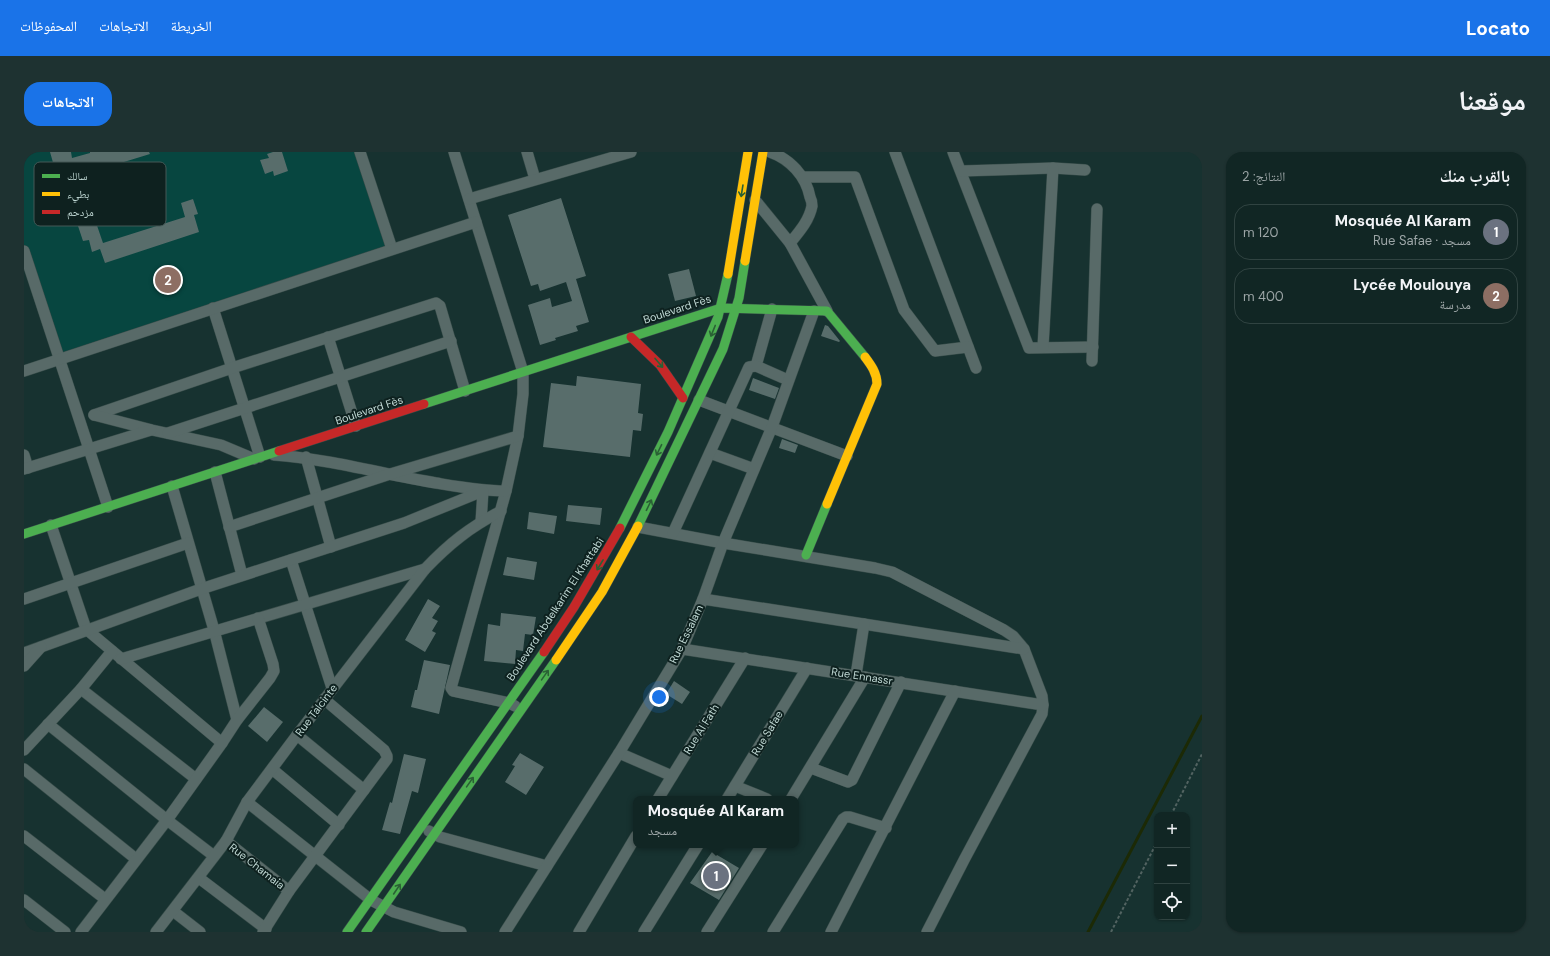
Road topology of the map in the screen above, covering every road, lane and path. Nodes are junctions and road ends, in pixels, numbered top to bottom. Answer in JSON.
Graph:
{"nodes":[{"id":1,"x":360,"y":152,"type":"edge"},
{"id":2,"x":454,"y":152,"type":"edge"},
{"id":3,"x":527,"y":152,"type":"edge"},
{"id":4,"x":631,"y":152,"type":"edge"},
{"id":5,"x":748,"y":152,"type":"edge"},
{"id":6,"x":763,"y":152,"type":"edge"},
{"id":7,"x":770,"y":152,"type":"edge"},
{"id":8,"x":896,"y":152,"type":"edge"},
{"id":9,"x":953,"y":152,"type":"edge"},
{"id":10,"x":1053,"y":168,"type":"junction"},
{"id":11,"x":1085,"y":170,"type":"dead end"},
{"id":12,"x":961,"y":172,"type":"junction"},
{"id":13,"x":802,"y":177,"type":"junction"},
{"id":14,"x":535,"y":179,"type":"junction"},
{"id":15,"x":469,"y":199,"type":"junction"},
{"id":16,"x":755,"y":200,"type":"junction"},
{"id":17,"x":1097,"y":209,"type":"dead end"},
{"id":18,"x":476,"y":222,"type":"junction"},
{"id":19,"x":790,"y":243,"type":"junction"},
{"id":20,"x":392,"y":249,"type":"junction"},
{"id":21,"x":24,"y":251,"type":"edge"},
{"id":22,"x":213,"y":308,"type":"junction"},
{"id":23,"x":721,"y":308,"type":"junction"},
{"id":24,"x":737,"y":308,"type":"junction"},
{"id":25,"x":772,"y":309,"type":"junction"},
{"id":26,"x":814,"y":311,"type":"junction"},
{"id":27,"x":827,"y":311,"type":"junction"},
{"id":28,"x":328,"y":337,"type":"junction"},
{"id":29,"x":631,"y":337,"type":"junction"},
{"id":30,"x":451,"y":341,"type":"junction"},
{"id":31,"x":968,"y":347,"type":"junction"},
{"id":32,"x":1043,"y":347,"type":"junction"},
{"id":33,"x":1093,"y":347,"type":"junction"},
{"id":34,"x":60,"y":359,"type":"junction"},
{"id":35,"x":1092,"y":361,"type":"dead end"},
{"id":36,"x":756,"y":366,"type":"junction"},
{"id":37,"x":232,"y":368,"type":"junction"},
{"id":38,"x":976,"y":368,"type":"dead end"},
{"id":39,"x":24,"y":371,"type":"edge"},
{"id":40,"x":523,"y":372,"type":"junction"},
{"id":41,"x":340,"y":378,"type":"junction"},
{"id":42,"x":788,"y":380,"type":"junction"},
{"id":43,"x":465,"y":391,"type":"junction"},
{"id":44,"x":683,"y":398,"type":"junction"},
{"id":45,"x":699,"y":400,"type":"junction"},
{"id":46,"x":245,"y":408,"type":"junction"},
{"id":47,"x":729,"y":411,"type":"junction"},
{"id":48,"x":77,"y":412,"type":"junction"},
{"id":49,"x":94,"y":415,"type":"junction"},
{"id":50,"x":356,"y":426,"type":"junction"},
{"id":51,"x":772,"y":427,"type":"junction"},
{"id":52,"x":152,"y":430,"type":"junction"},
{"id":53,"x":168,"y":433,"type":"junction"},
{"id":54,"x":518,"y":436,"type":"junction"},
{"id":55,"x":88,"y":449,"type":"junction"},
{"id":56,"x":710,"y":452,"type":"junction"},
{"id":57,"x":24,"y":455,"type":"edge"},
{"id":58,"x":847,"y":456,"type":"junction"},
{"id":59,"x":261,"y":457,"type":"junction"},
{"id":60,"x":306,"y":457,"type":"junction"},
{"id":61,"x":26,"y":469,"type":"edge"},
{"id":62,"x":754,"y":469,"type":"junction"},
{"id":63,"x":215,"y":472,"type":"junction"},
{"id":64,"x":387,"y":475,"type":"junction"},
{"id":65,"x":172,"y":486,"type":"junction"},
{"id":66,"x":483,"y":491,"type":"junction"},
{"id":67,"x":506,"y":491,"type":"junction"},
{"id":68,"x":317,"y":498,"type":"junction"},
{"id":69,"x":108,"y":507,"type":"junction"},
{"id":70,"x":501,"y":511,"type":"junction"},
{"id":71,"x":481,"y":522,"type":"junction"},
{"id":72,"x":51,"y":525,"type":"junction"},
{"id":73,"x":229,"y":527,"type":"junction"},
{"id":74,"x":638,"y":527,"type":"junction"},
{"id":75,"x":673,"y":533,"type":"junction"},
{"id":76,"x":24,"y":534,"type":"edge"},
{"id":77,"x":188,"y":543,"type":"junction"},
{"id":78,"x":723,"y":543,"type":"junction"},
{"id":79,"x":331,"y":547,"type":"junction"},
{"id":80,"x":806,"y":556,"type":"junction"},
{"id":81,"x":290,"y":560,"type":"junction"},
{"id":82,"x":425,"y":569,"type":"junction"},
{"id":83,"x":242,"y":575,"type":"junction"},
{"id":84,"x":70,"y":584,"type":"junction"},
{"id":85,"x":201,"y":589,"type":"junction"},
{"id":86,"x":24,"y":599,"type":"edge"},
{"id":87,"x":703,"y":599,"type":"junction"},
{"id":88,"x":305,"y":604,"type":"junction"},
{"id":89,"x":258,"y":618,"type":"junction"},
{"id":90,"x":864,"y":624,"type":"junction"},
{"id":91,"x":86,"y":629,"type":"junction"},
{"id":92,"x":214,"y":630,"type":"junction"},
{"id":93,"x":41,"y":647,"type":"junction"},
{"id":94,"x":682,"y":649,"type":"junction"},
{"id":95,"x":1024,"y":649,"type":"junction"},
{"id":96,"x":112,"y":651,"type":"junction"},
{"id":97,"x":24,"y":653,"type":"edge"},
{"id":98,"x":745,"y":658,"type":"junction"},
{"id":99,"x":121,"y":659,"type":"junction"},
{"id":100,"x":24,"y":666,"type":"edge"},
{"id":101,"x":807,"y":668,"type":"junction"},
{"id":102,"x":860,"y":676,"type":"junction"},
{"id":103,"x":901,"y":682,"type":"junction"},
{"id":104,"x":332,"y":688,"type":"junction"},
{"id":105,"x":81,"y":689,"type":"junction"},
{"id":106,"x":956,"y":691,"type":"junction"},
{"id":107,"x":324,"y":699,"type":"junction"},
{"id":108,"x":508,"y":703,"type":"junction"},
{"id":109,"x":1043,"y":705,"type":"junction"},
{"id":110,"x":521,"y":709,"type":"junction"},
{"id":111,"x":238,"y":720,"type":"junction"},
{"id":112,"x":48,"y":724,"type":"junction"},
{"id":113,"x":297,"y":735,"type":"junction"},
{"id":114,"x":222,"y":743,"type":"junction"},
{"id":115,"x":24,"y":750,"type":"edge"},
{"id":116,"x":619,"y":753,"type":"junction"},
{"id":117,"x":1202,"y":754,"type":"edge"},
{"id":118,"x":811,"y":768,"type":"junction"},
{"id":119,"x":24,"y":769,"type":"edge"},
{"id":120,"x":272,"y":769,"type":"junction"},
{"id":121,"x":672,"y":776,"type":"junction"},
{"id":122,"x":196,"y":779,"type":"junction"},
{"id":123,"x":735,"y":786,"type":"junction"},
{"id":124,"x":364,"y":790,"type":"junction"},
{"id":125,"x":660,"y":796,"type":"edge"},
{"id":126,"x":729,"y":796,"type":"edge"},
{"id":127,"x":760,"y":796,"type":"edge"},
{"id":128,"x":793,"y":796,"type":"edge"},
{"id":129,"x":247,"y":802,"type":"junction"},
{"id":130,"x":1173,"y":812,"type":"edge"},
{"id":131,"x":167,"y":820,"type":"junction"},
{"id":132,"x":339,"y":824,"type":"junction"},
{"id":133,"x":422,"y":827,"type":"junction"},
{"id":134,"x":886,"y":828,"type":"junction"},
{"id":135,"x":434,"y":834,"type":"junction"},
{"id":136,"x":24,"y":836,"type":"edge"},
{"id":137,"x":226,"y":841,"type":"junction"},
{"id":138,"x":633,"y":841,"type":"edge"},
{"id":139,"x":696,"y":848,"type":"edge"},
{"id":140,"x":760,"y":848,"type":"edge"},
{"id":141,"x":1154,"y":848,"type":"edge"},
{"id":142,"x":214,"y":856,"type":"junction"},
{"id":143,"x":316,"y":856,"type":"junction"},
{"id":144,"x":136,"y":859,"type":"junction"},
{"id":145,"x":547,"y":866,"type":"junction"},
{"id":146,"x":199,"y":878,"type":"junction"},
{"id":147,"x":289,"y":891,"type":"junction"},
{"id":148,"x":105,"y":899,"type":"junction"},
{"id":149,"x":24,"y":900,"type":"edge"},
{"id":150,"x":371,"y":900,"type":"junction"},
{"id":151,"x":384,"y":908,"type":"junction"},
{"id":152,"x":173,"y":911,"type":"junction"},
{"id":153,"x":264,"y":930,"type":"edge"},
{"id":154,"x":65,"y":932,"type":"edge"},
{"id":155,"x":82,"y":932,"type":"edge"},
{"id":156,"x":156,"y":932,"type":"edge"},
{"id":157,"x":200,"y":932,"type":"edge"},
{"id":158,"x":347,"y":932,"type":"edge"},
{"id":159,"x":366,"y":932,"type":"edge"},
{"id":160,"x":461,"y":932,"type":"edge"},
{"id":161,"x":505,"y":932,"type":"edge"},
{"id":162,"x":579,"y":932,"type":"edge"},
{"id":163,"x":644,"y":932,"type":"edge"},
{"id":164,"x":707,"y":932,"type":"edge"},
{"id":165,"x":773,"y":932,"type":"edge"},
{"id":166,"x":831,"y":932,"type":"edge"},
{"id":167,"x":927,"y":932,"type":"edge"},
{"id":168,"x":1111,"y":932,"type":"edge"}],
"edges":[{"from":1,"to":20,"type":"street"},
{"from":2,"to":15,"type":"street"},
{"from":3,"to":14,"type":"street"},
{"from":4,"to":14,"type":"street"},
{"from":5,"to":23,"type":"street","name":"Boulevard Abdelkarim El Khattabi","one_way":true},
{"from":6,"to":16,"type":"street"},
{"from":7,"to":13,"type":"street"},
{"from":8,"to":31,"type":"street"},
{"from":9,"to":12,"type":"street"},
{"from":10,"to":11,"type":"street"},
{"from":10,"to":12,"type":"street"},
{"from":10,"to":32,"type":"street"},
{"from":12,"to":32,"type":"street"},
{"from":13,"to":19,"type":"street"},
{"from":13,"to":31,"type":"street"},
{"from":14,"to":15,"type":"street"},
{"from":15,"to":18,"type":"street"},
{"from":16,"to":19,"type":"street"},
{"from":16,"to":24,"type":"street"},
{"from":17,"to":33,"type":"street"},
{"from":18,"to":20,"type":"street"},
{"from":18,"to":40,"type":"street"},
{"from":19,"to":27,"type":"street"},
{"from":20,"to":22,"type":"street"},
{"from":21,"to":34,"type":"street"},
{"from":22,"to":34,"type":"street"},
{"from":22,"to":37,"type":"street"},
{"from":23,"to":24,"type":"street","name":"Boulevard Fès"},
{"from":23,"to":29,"type":"street","name":"Boulevard Fès"},
{"from":23,"to":44,"type":"street","name":"Boulevard Abdelkarim El Khattabi","one_way":true},
{"from":24,"to":25,"type":"street","name":"Boulevard Fès"},
{"from":24,"to":45,"type":"street"},
{"from":25,"to":26,"type":"street","name":"Boulevard Fès"},
{"from":25,"to":36,"type":"street"},
{"from":26,"to":27,"type":"street","name":"Boulevard Fès"},
{"from":26,"to":42,"type":"street","name":"Rue Essalam"},
{"from":27,"to":58,"type":"street"},
{"from":28,"to":30,"type":"street"},
{"from":28,"to":37,"type":"street"},
{"from":28,"to":41,"type":"street"},
{"from":29,"to":40,"type":"street","name":"Boulevard Fès"},
{"from":29,"to":44,"type":"street","one_way":true},
{"from":30,"to":41,"type":"street"},
{"from":30,"to":43,"type":"street"},
{"from":31,"to":38,"type":"street"},
{"from":32,"to":33,"type":"street"},
{"from":33,"to":35,"type":"street"},
{"from":34,"to":39,"type":"street"},
{"from":34,"to":48,"type":"street"},
{"from":36,"to":42,"type":"street"},
{"from":36,"to":47,"type":"street"},
{"from":37,"to":46,"type":"street"},
{"from":37,"to":49,"type":"street"},
{"from":40,"to":43,"type":"street","name":"Boulevard Fès"},
{"from":40,"to":54,"type":"street"},
{"from":41,"to":46,"type":"street"},
{"from":41,"to":50,"type":"street"},
{"from":42,"to":51,"type":"street","name":"Rue Essalam"},
{"from":43,"to":50,"type":"street","name":"Boulevard Fès"},
{"from":44,"to":108,"type":"street","name":"Boulevard Abdelkarim El Khattabi","one_way":true},
{"from":45,"to":47,"type":"street"},
{"from":74,"to":45,"type":"street","one_way":true},
{"from":46,"to":53,"type":"street"},
{"from":46,"to":59,"type":"street"},
{"from":47,"to":51,"type":"street"},
{"from":47,"to":56,"type":"street"},
{"from":48,"to":49,"type":"street"},
{"from":48,"to":55,"type":"street"},
{"from":49,"to":52,"type":"street"},
{"from":50,"to":59,"type":"street","name":"Boulevard Fès"},
{"from":51,"to":58,"type":"street"},
{"from":51,"to":62,"type":"street","name":"Rue Essalam"},
{"from":52,"to":53,"type":"street"},
{"from":52,"to":55,"type":"street"},
{"from":53,"to":59,"type":"street"},
{"from":54,"to":64,"type":"street"},
{"from":54,"to":67,"type":"street"},
{"from":55,"to":61,"type":"street"},
{"from":55,"to":69,"type":"street"},
{"from":56,"to":62,"type":"street"},
{"from":56,"to":75,"type":"street"},
{"from":57,"to":61,"type":"street"},
{"from":58,"to":80,"type":"street"},
{"from":59,"to":60,"type":"street"},
{"from":59,"to":63,"type":"street","name":"Boulevard Fès"},
{"from":60,"to":64,"type":"street"},
{"from":60,"to":68,"type":"street"},
{"from":62,"to":78,"type":"street","name":"Rue Essalam"},
{"from":63,"to":65,"type":"street","name":"Boulevard Fès"},
{"from":63,"to":73,"type":"street"},
{"from":64,"to":66,"type":"street"},
{"from":64,"to":68,"type":"street"},
{"from":65,"to":69,"type":"street","name":"Boulevard Fès"},
{"from":65,"to":77,"type":"street"},
{"from":66,"to":67,"type":"street"},
{"from":66,"to":71,"type":"street"},
{"from":66,"to":79,"type":"street"},
{"from":67,"to":70,"type":"street"},
{"from":68,"to":73,"type":"street"},
{"from":68,"to":79,"type":"street"},
{"from":69,"to":72,"type":"street","name":"Boulevard Fès"},
{"from":70,"to":71,"type":"street","name":"Rue Talcinte"},
{"from":70,"to":108,"type":"street"},
{"from":71,"to":82,"type":"street","name":"Rue Talcinte"},
{"from":72,"to":76,"type":"street","name":"Boulevard Fès"},
{"from":72,"to":84,"type":"street"},
{"from":73,"to":83,"type":"street"},
{"from":74,"to":75,"type":"street"},
{"from":110,"to":74,"type":"street","one_way":true},
{"from":75,"to":78,"type":"street"},
{"from":77,"to":84,"type":"street"},
{"from":77,"to":85,"type":"street"},
{"from":78,"to":80,"type":"street"},
{"from":78,"to":87,"type":"street","name":"Rue Essalam"},
{"from":79,"to":81,"type":"street"},
{"from":80,"to":95,"type":"street"},
{"from":81,"to":83,"type":"street"},
{"from":81,"to":88,"type":"street"},
{"from":82,"to":88,"type":"street"},
{"from":82,"to":104,"type":"street","name":"Rue Talcinte"},
{"from":83,"to":85,"type":"street"},
{"from":84,"to":86,"type":"street"},
{"from":84,"to":91,"type":"street"},
{"from":85,"to":91,"type":"street"},
{"from":85,"to":92,"type":"street"},
{"from":87,"to":90,"type":"street"},
{"from":87,"to":94,"type":"street","name":"Rue Essalam"},
{"from":88,"to":89,"type":"street"},
{"from":88,"to":104,"type":"street"},
{"from":89,"to":92,"type":"street"},
{"from":89,"to":111,"type":"street"},
{"from":90,"to":95,"type":"street"},
{"from":90,"to":102,"type":"street"},
{"from":91,"to":93,"type":"street"},
{"from":91,"to":96,"type":"street"},
{"from":92,"to":99,"type":"street"},
{"from":92,"to":111,"type":"street"},
{"from":93,"to":97,"type":"street"},
{"from":93,"to":100,"type":"street"},
{"from":94,"to":98,"type":"street","name":"Rue Ennassr"},
{"from":94,"to":116,"type":"street","name":"Rue Essalam"},
{"from":95,"to":109,"type":"street"},
{"from":96,"to":99,"type":"street"},
{"from":96,"to":105,"type":"street"},
{"from":98,"to":101,"type":"street","name":"Rue Ennassr"},
{"from":98,"to":121,"type":"street","name":"Rue Al Fath"},
{"from":99,"to":114,"type":"street"},
{"from":101,"to":102,"type":"street","name":"Rue Ennassr"},
{"from":101,"to":123,"type":"street","name":"Rue Safae"},
{"from":102,"to":103,"type":"street","name":"Rue Ennassr"},
{"from":102,"to":118,"type":"street"},
{"from":103,"to":106,"type":"street","name":"Rue Ennassr"},
{"from":103,"to":118,"type":"street"},
{"from":104,"to":107,"type":"street","name":"Rue Talcinte"},
{"from":105,"to":112,"type":"street"},
{"from":105,"to":122,"type":"street"},
{"from":106,"to":109,"type":"street","name":"Rue Ennassr"},
{"from":106,"to":134,"type":"street"},
{"from":107,"to":113,"type":"street","name":"Rue Talcinte"},
{"from":107,"to":124,"type":"street"},
{"from":108,"to":110,"type":"street"},
{"from":108,"to":133,"type":"street","name":"Boulevard Abdelkarim El Khattabi"},
{"from":109,"to":167,"type":"street"},
{"from":135,"to":110,"type":"street","one_way":true},
{"from":111,"to":114,"type":"street"},
{"from":112,"to":115,"type":"street"},
{"from":112,"to":131,"type":"street"},
{"from":113,"to":120,"type":"street","name":"Rue Talcinte"},
{"from":113,"to":124,"type":"street"},
{"from":114,"to":122,"type":"street"},
{"from":116,"to":121,"type":"street"},
{"from":116,"to":145,"type":"street","name":"Rue Essalam"},
{"from":117,"to":130,"type":"path"},
{"from":118,"to":128,"type":"street"},
{"from":119,"to":144,"type":"street"},
{"from":120,"to":129,"type":"street","name":"Rue Talcinte"},
{"from":120,"to":132,"type":"street"},
{"from":121,"to":125,"type":"street","name":"Rue Al Fath"},
{"from":122,"to":131,"type":"street"},
{"from":123,"to":126,"type":"street","name":"Rue Safae"},
{"from":123,"to":127,"type":"street"},
{"from":124,"to":132,"type":"street"},
{"from":129,"to":137,"type":"street","name":"Rue Talcinte"},
{"from":129,"to":143,"type":"street"},
{"from":131,"to":142,"type":"street"},
{"from":131,"to":144,"type":"street"},
{"from":132,"to":143,"type":"street"},
{"from":133,"to":135,"type":"street"},
{"from":133,"to":150,"type":"street","name":"Boulevard Abdelkarim El Khattabi"},
{"from":134,"to":165,"type":"street"},
{"from":134,"to":166,"type":"street"},
{"from":135,"to":145,"type":"street"},
{"from":151,"to":135,"type":"street","one_way":true},
{"from":136,"to":148,"type":"street"},
{"from":137,"to":142,"type":"street","name":"Rue Talcinte"},
{"from":137,"to":147,"type":"street","name":"Rue Chamaia"},
{"from":138,"to":162,"type":"street"},
{"from":139,"to":163,"type":"street"},
{"from":140,"to":164,"type":"street"},
{"from":141,"to":168,"type":"path"},
{"from":142,"to":146,"type":"street","name":"Rue Talcinte"},
{"from":143,"to":147,"type":"street"},
{"from":143,"to":150,"type":"street"},
{"from":144,"to":148,"type":"street"},
{"from":145,"to":161,"type":"street","name":"Rue Essalam"},
{"from":146,"to":152,"type":"street","name":"Rue Talcinte"},
{"from":146,"to":153,"type":"street"},
{"from":147,"to":153,"type":"street"},
{"from":148,"to":155,"type":"street"},
{"from":149,"to":154,"type":"street"},
{"from":150,"to":151,"type":"street"},
{"from":150,"to":158,"type":"street","name":"Boulevard Abdelkarim El Khattabi"},
{"from":151,"to":159,"type":"street"},
{"from":151,"to":160,"type":"street"},
{"from":152,"to":156,"type":"street","name":"Rue Talcinte"},
{"from":152,"to":157,"type":"street"}]}
